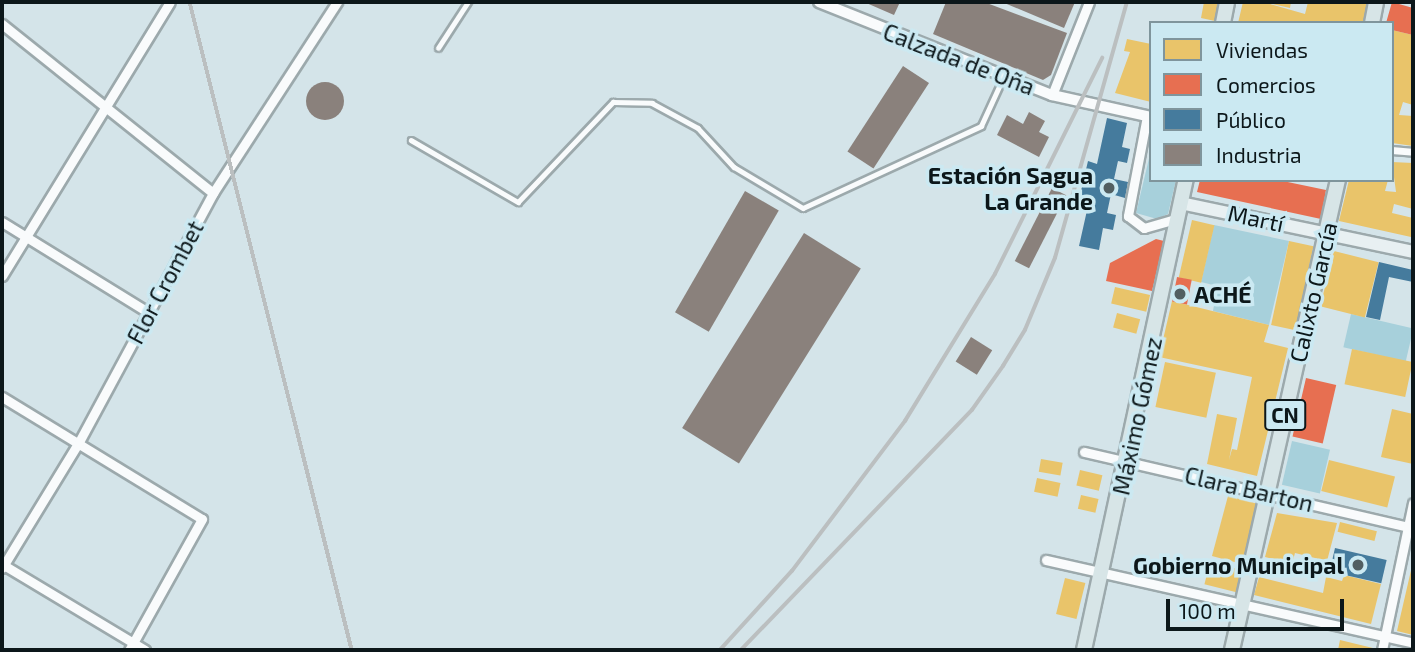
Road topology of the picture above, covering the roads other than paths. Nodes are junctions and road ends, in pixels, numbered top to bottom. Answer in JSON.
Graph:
{"nodes":[{"id":1,"x":170,"y":2,"type":"edge"},
{"id":2,"x":337,"y":2,"type":"edge"},
{"id":3,"x":468,"y":2,"type":"edge"},
{"id":4,"x":819,"y":2,"type":"edge"},
{"id":5,"x":1089,"y":2,"type":"edge"},
{"id":6,"x":1227,"y":2,"type":"edge"},
{"id":7,"x":1376,"y":2,"type":"edge"},
{"id":8,"x":1223,"y":21,"type":"edge"},
{"id":9,"x":1372,"y":21,"type":"edge"},
{"id":10,"x":2,"y":24,"type":"edge"},
{"id":11,"x":438,"y":48,"type":"dead end"},
{"id":12,"x":1004,"y":77,"type":"junction"},
{"id":13,"x":1052,"y":95,"type":"junction"},
{"id":14,"x":105,"y":107,"type":"junction"},
{"id":15,"x":1149,"y":117,"type":"edge"},
{"id":16,"x":411,"y":140,"type":"dead end"},
{"id":17,"x":1394,"y":150,"type":"edge"},
{"id":18,"x":1413,"y":152,"type":"edge"},
{"id":19,"x":1186,"y":182,"type":"edge"},
{"id":20,"x":1338,"y":182,"type":"edge"},
{"id":21,"x":213,"y":193,"type":"junction"},
{"id":22,"x":1179,"y":210,"type":"junction"},
{"id":23,"x":2,"y":222,"type":"edge"},
{"id":24,"x":1154,"y":226,"type":"junction"},
{"id":25,"x":1327,"y":233,"type":"junction"},
{"id":26,"x":25,"y":236,"type":"junction"},
{"id":27,"x":1174,"y":238,"type":"junction"},
{"id":28,"x":1413,"y":252,"type":"edge"},
{"id":29,"x":2,"y":276,"type":"edge"},
{"id":30,"x":148,"y":312,"type":"junction"},
{"id":31,"x":2,"y":397,"type":"edge"},
{"id":32,"x":79,"y":442,"type":"junction"},
{"id":33,"x":1084,"y":452,"type":"dead end"},
{"id":34,"x":1128,"y":462,"type":"junction"},
{"id":35,"x":1267,"y":493,"type":"junction"},
{"id":36,"x":1413,"y":503,"type":"edge"},
{"id":37,"x":1411,"y":527,"type":"edge"},
{"id":38,"x":1046,"y":560,"type":"dead end"},
{"id":39,"x":2,"y":566,"type":"edge"},
{"id":40,"x":1102,"y":572,"type":"junction"},
{"id":41,"x":1243,"y":603,"type":"junction"},
{"id":42,"x":1386,"y":636,"type":"junction"},
{"id":43,"x":1413,"y":643,"type":"edge"},
{"id":44,"x":131,"y":647,"type":"edge"},
{"id":45,"x":145,"y":650,"type":"edge"},
{"id":46,"x":1084,"y":650,"type":"edge"},
{"id":47,"x":1232,"y":650,"type":"edge"},
{"id":48,"x":1382,"y":650,"type":"edge"}],
"edges":[{"from":1,"to":14,"type":"street"},
{"from":2,"to":21,"type":"street","name":"Flor Crombet"},
{"from":3,"to":11,"type":"lane"},
{"from":4,"to":12,"type":"street","name":"Calzada de Oña"},
{"from":5,"to":13,"type":"street"},
{"from":6,"to":8,"type":"main road"},
{"from":7,"to":9,"type":"main road"},
{"from":10,"to":14,"type":"street"},
{"from":12,"to":13,"type":"street","name":"Calzada de Oña"},
{"from":12,"to":16,"type":"lane"},
{"from":13,"to":15,"type":"street","name":"Calzada de Oña"},
{"from":14,"to":21,"type":"street"},
{"from":14,"to":26,"type":"street"},
{"from":15,"to":24,"type":"street"},
{"from":17,"to":18,"type":"street"},
{"from":19,"to":22,"type":"main road","name":"Máximo Gómez"},
{"from":20,"to":25,"type":"main road","name":"Calixto García","number":"CN"},
{"from":21,"to":30,"type":"street","name":"Flor Crombet"},
{"from":22,"to":24,"type":"street"},
{"from":22,"to":25,"type":"main road","name":"Martí"},
{"from":22,"to":27,"type":"main road","name":"Máximo Gómez"},
{"from":23,"to":26,"type":"street"},
{"from":24,"to":27,"type":"street"},
{"from":25,"to":28,"type":"main road","name":"Martí"},
{"from":25,"to":35,"type":"main road","name":"Calixto García","number":"CN"},
{"from":26,"to":29,"type":"street"},
{"from":26,"to":30,"type":"street"},
{"from":27,"to":34,"type":"main road","name":"Máximo Gómez"},
{"from":30,"to":32,"type":"street","name":"Flor Crombet"},
{"from":31,"to":32,"type":"street"},
{"from":32,"to":39,"type":"street","name":"Flor Crombet"},
{"from":32,"to":44,"type":"street"},
{"from":33,"to":34,"type":"street","name":"Clara Barton"},
{"from":34,"to":35,"type":"street","name":"Clara Barton"},
{"from":34,"to":40,"type":"main road","name":"Máximo Gómez"},
{"from":35,"to":37,"type":"street","name":"Clara Barton"},
{"from":35,"to":41,"type":"main road","name":"Calixto García","number":"CN"},
{"from":36,"to":37,"type":"street"},
{"from":37,"to":42,"type":"street"},
{"from":38,"to":40,"type":"street"},
{"from":39,"to":44,"type":"street"},
{"from":40,"to":41,"type":"street"},
{"from":40,"to":46,"type":"main road","name":"Máximo Gómez"},
{"from":41,"to":42,"type":"street"},
{"from":41,"to":47,"type":"main road","name":"Calixto García","number":"CN"},
{"from":42,"to":43,"type":"street"},
{"from":42,"to":48,"type":"street"},
{"from":44,"to":45,"type":"street"}]}
